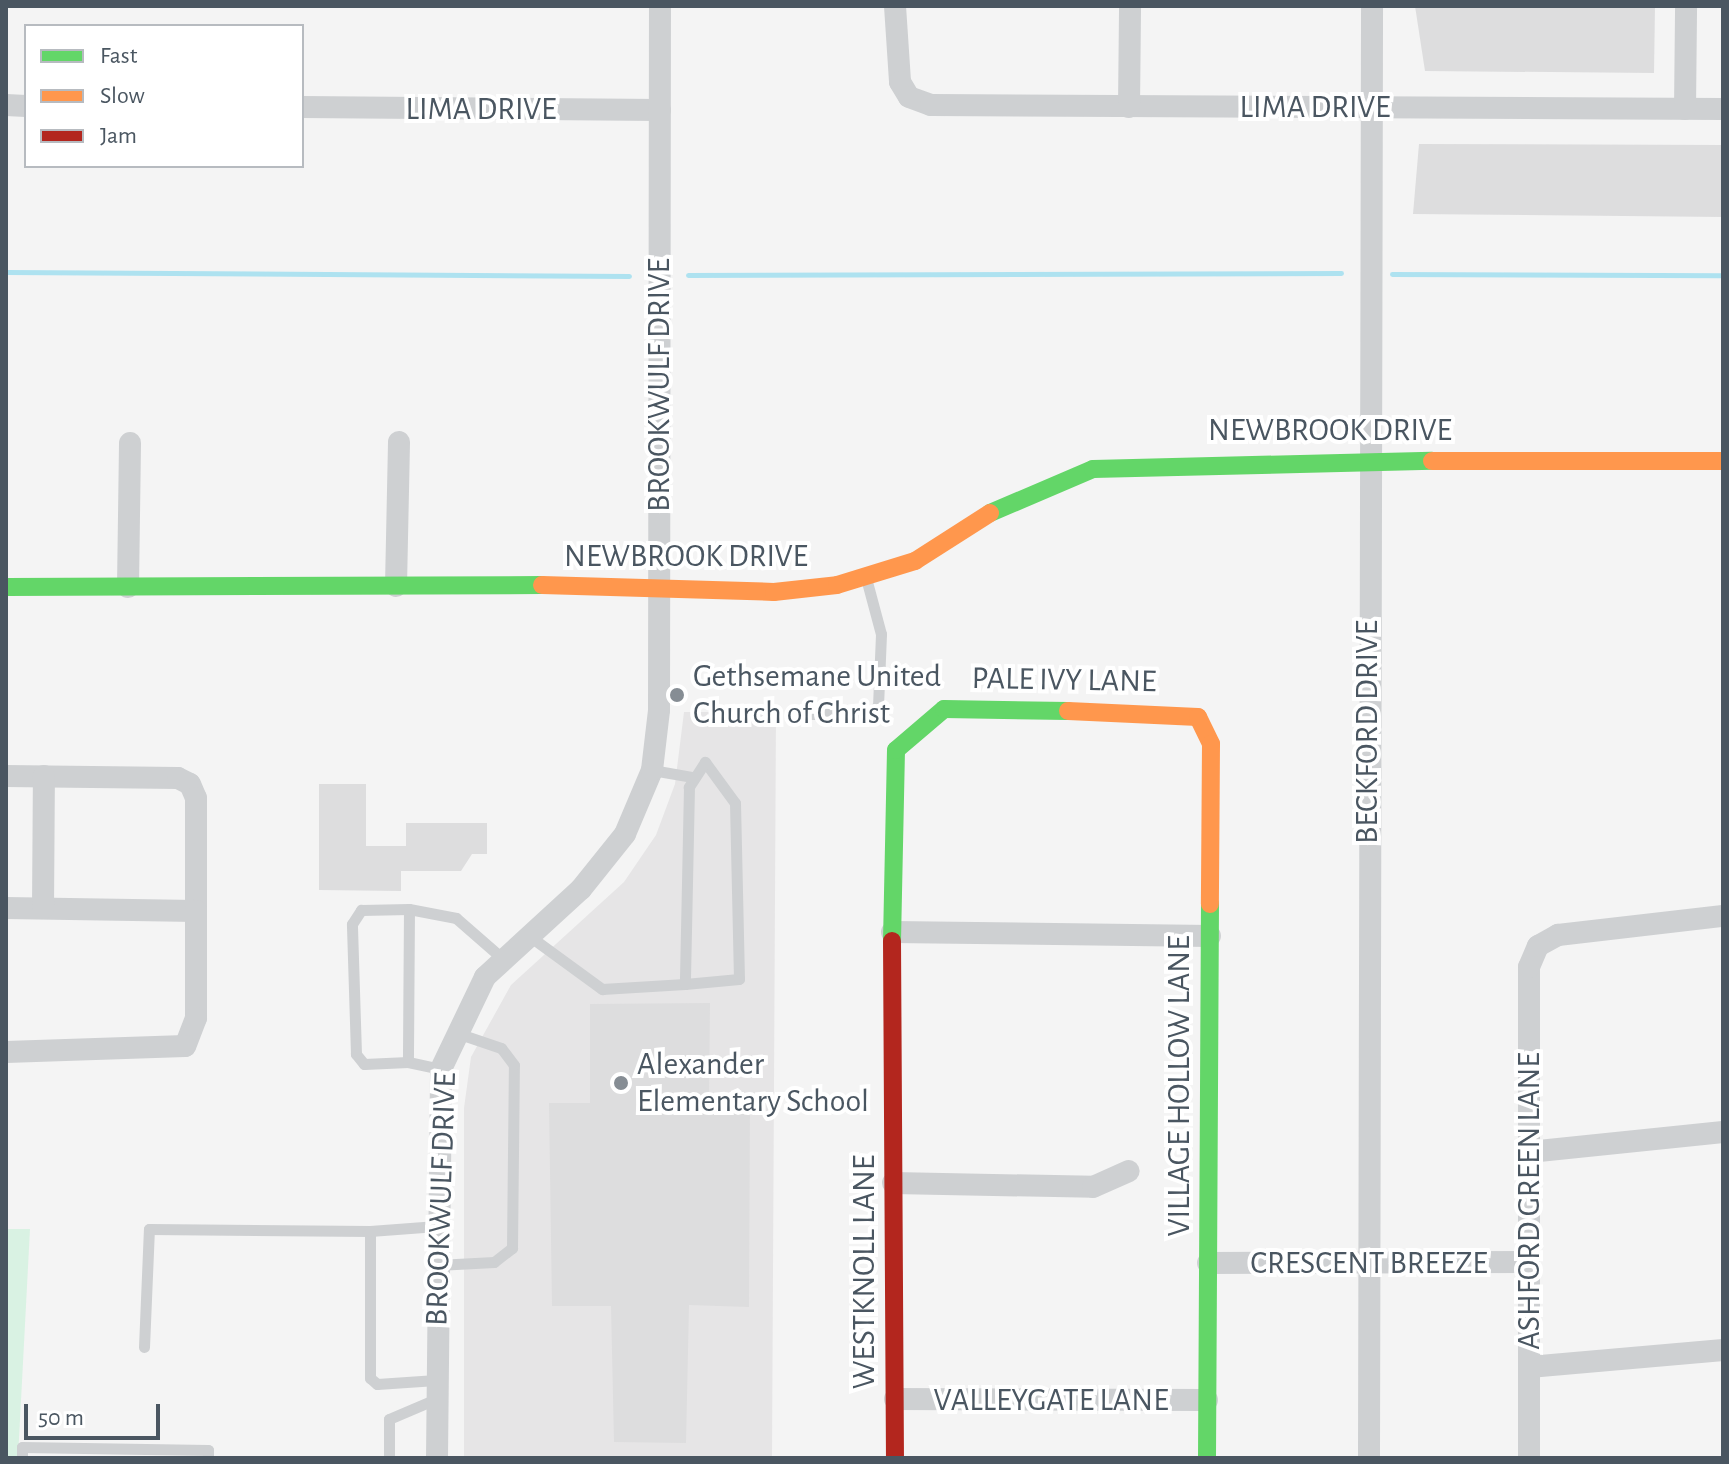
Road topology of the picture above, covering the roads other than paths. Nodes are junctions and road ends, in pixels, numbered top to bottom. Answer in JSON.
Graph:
{"nodes":[{"id":1,"x":660,"y":6,"type":"edge"},
{"id":2,"x":895,"y":6,"type":"edge"},
{"id":3,"x":1130,"y":6,"type":"edge"},
{"id":4,"x":1372,"y":6,"type":"edge"},
{"id":5,"x":1686,"y":6,"type":"edge"},
{"id":6,"x":304,"y":107,"type":"edge"},
{"id":7,"x":1129,"y":107,"type":"junction"},
{"id":8,"x":1373,"y":108,"type":"junction"},
{"id":9,"x":1685,"y":109,"type":"junction"},
{"id":10,"x":1723,"y":109,"type":"edge"},
{"id":11,"x":660,"y":110,"type":"junction"},
{"id":12,"x":399,"y":442,"type":"dead end"},
{"id":13,"x":130,"y":443,"type":"dead end"},
{"id":14,"x":1366,"y":460,"type":"junction"},
{"id":15,"x":1723,"y":461,"type":"edge"},
{"id":16,"x":866,"y":577,"type":"junction"},
{"id":17,"x":659,"y":584,"type":"junction"},
{"id":18,"x":396,"y":586,"type":"junction"},
{"id":19,"x":6,"y":587,"type":"edge"},
{"id":20,"x":128,"y":587,"type":"junction"},
{"id":21,"x":800,"y":714,"type":"dead end"},
{"id":22,"x":1198,"y":717,"type":"joint"},
{"id":23,"x":896,"y":750,"type":"joint"},
{"id":24,"x":652,"y":770,"type":"junction"},
{"id":25,"x":6,"y":776,"type":"edge"},
{"id":26,"x":44,"y":776,"type":"junction"},
{"id":27,"x":691,"y":777,"type":"junction"},
{"id":28,"x":6,"y":908,"type":"edge"},
{"id":29,"x":43,"y":908,"type":"junction"},
{"id":30,"x":409,"y":909,"type":"junction"},
{"id":31,"x":196,"y":911,"type":"junction"},
{"id":32,"x":1723,"y":916,"type":"edge"},
{"id":33,"x":892,"y":932,"type":"junction"},
{"id":34,"x":527,"y":934,"type":"junction"},
{"id":35,"x":1210,"y":936,"type":"junction"},
{"id":36,"x":503,"y":959,"type":"junction"},
{"id":37,"x":685,"y":984,"type":"junction"},
{"id":38,"x":455,"y":1032,"type":"junction"},
{"id":39,"x":6,"y":1052,"type":"edge"},
{"id":40,"x":408,"y":1062,"type":"junction"},
{"id":41,"x":441,"y":1069,"type":"junction"},
{"id":42,"x":1723,"y":1132,"type":"edge"},
{"id":43,"x":1529,"y":1152,"type":"junction"},
{"id":44,"x":1129,"y":1171,"type":"dead end"},
{"id":45,"x":893,"y":1183,"type":"junction"},
{"id":46,"x":437,"y":1226,"type":"junction"},
{"id":47,"x":370,"y":1231,"type":"junction"},
{"id":48,"x":1529,"y":1262,"type":"junction"},
{"id":49,"x":1208,"y":1263,"type":"junction"},
{"id":50,"x":437,"y":1265,"type":"junction"},
{"id":51,"x":1371,"y":1265,"type":"junction"},
{"id":52,"x":144,"y":1347,"type":"dead end"},
{"id":53,"x":1723,"y":1350,"type":"edge"},
{"id":54,"x":1529,"y":1367,"type":"junction"},
{"id":55,"x":436,"y":1390,"type":"junction"},
{"id":56,"x":895,"y":1399,"type":"junction"},
{"id":57,"x":1207,"y":1400,"type":"junction"},
{"id":58,"x":115,"y":1453,"type":"edge"},
{"id":59,"x":22,"y":1458,"type":"edge"},
{"id":60,"x":208,"y":1458,"type":"edge"},
{"id":61,"x":389,"y":1458,"type":"edge"},
{"id":62,"x":437,"y":1458,"type":"edge"},
{"id":63,"x":895,"y":1458,"type":"edge"},
{"id":64,"x":1207,"y":1458,"type":"edge"},
{"id":65,"x":1369,"y":1458,"type":"edge"},
{"id":66,"x":1529,"y":1458,"type":"edge"}],
"edges":[{"from":1,"to":11,"type":"street","name":"BROOKWULF DRIVE"},
{"from":2,"to":7,"type":"street","name":"LIMA DRIVE"},
{"from":3,"to":7,"type":"street"},
{"from":4,"to":8,"type":"street","name":"BECKFORD DRIVE"},
{"from":5,"to":9,"type":"street"},
{"from":6,"to":11,"type":"street","name":"LIMA DRIVE"},
{"from":7,"to":8,"type":"street","name":"LIMA DRIVE"},
{"from":8,"to":9,"type":"street","name":"LIMA DRIVE"},
{"from":8,"to":14,"type":"street","name":"BECKFORD DRIVE"},
{"from":9,"to":10,"type":"street","name":"LIMA DRIVE"},
{"from":11,"to":17,"type":"street","name":"BROOKWULF DRIVE"},
{"from":12,"to":18,"type":"street"},
{"from":13,"to":20,"type":"street"},
{"from":14,"to":15,"type":"street","name":"NEWBROOK DRIVE"},
{"from":14,"to":16,"type":"street","name":"NEWBROOK DRIVE"},
{"from":14,"to":51,"type":"street","name":"BECKFORD DRIVE"},
{"from":16,"to":17,"type":"street","name":"NEWBROOK DRIVE"},
{"from":16,"to":21,"type":"lane"},
{"from":17,"to":18,"type":"street","name":"NEWBROOK DRIVE"},
{"from":17,"to":24,"type":"street","name":"BROOKWULF DRIVE"},
{"from":18,"to":20,"type":"street","name":"NEWBROOK DRIVE"},
{"from":19,"to":20,"type":"street","name":"NEWBROOK DRIVE"},
{"from":22,"to":23,"type":"street","name":"PALE IVY LANE"},
{"from":22,"to":35,"type":"street","name":"VILLAGE HOLLOW LANE"},
{"from":23,"to":33,"type":"street","name":"WESTKNOLL LANE"},
{"from":24,"to":27,"type":"lane"},
{"from":24,"to":34,"type":"street","name":"BROOKWULF DRIVE"},
{"from":25,"to":26,"type":"street"},
{"from":26,"to":29,"type":"street"},
{"from":26,"to":31,"type":"street"},
{"from":27,"to":37,"type":"lane"},
{"from":27,"to":37,"type":"lane"},
{"from":28,"to":29,"type":"street"},
{"from":29,"to":31,"type":"street"},
{"from":30,"to":36,"type":"lane"},
{"from":30,"to":40,"type":"lane"},
{"from":30,"to":40,"type":"lane"},
{"from":31,"to":39,"type":"street"},
{"from":32,"to":43,"type":"street","name":"ASHFORD GREEN LANE"},
{"from":33,"to":35,"type":"street"},
{"from":33,"to":45,"type":"street","name":"WESTKNOLL LANE"},
{"from":34,"to":36,"type":"street","name":"BROOKWULF DRIVE"},
{"from":34,"to":37,"type":"lane"},
{"from":35,"to":49,"type":"street","name":"VILLAGE HOLLOW LANE"},
{"from":36,"to":38,"type":"street","name":"BROOKWULF DRIVE"},
{"from":38,"to":41,"type":"street","name":"BROOKWULF DRIVE"},
{"from":38,"to":50,"type":"lane"},
{"from":40,"to":41,"type":"lane"},
{"from":41,"to":46,"type":"street","name":"BROOKWULF DRIVE"},
{"from":42,"to":43,"type":"street"},
{"from":43,"to":48,"type":"street","name":"ASHFORD GREEN LANE"},
{"from":44,"to":45,"type":"street"},
{"from":45,"to":56,"type":"street","name":"WESTKNOLL LANE"},
{"from":46,"to":47,"type":"lane"},
{"from":46,"to":50,"type":"street","name":"BROOKWULF DRIVE"},
{"from":47,"to":52,"type":"lane"},
{"from":47,"to":55,"type":"lane"},
{"from":48,"to":51,"type":"street","name":"CRESCENT BREEZE"},
{"from":48,"to":54,"type":"street","name":"ASHFORD GREEN LANE"},
{"from":49,"to":51,"type":"street","name":"CRESCENT BREEZE"},
{"from":49,"to":57,"type":"street","name":"VILLAGE HOLLOW LANE"},
{"from":50,"to":55,"type":"street","name":"BROOKWULF DRIVE"},
{"from":51,"to":65,"type":"street","name":"BECKFORD DRIVE"},
{"from":53,"to":54,"type":"street"},
{"from":54,"to":66,"type":"street","name":"ASHFORD GREEN LANE"},
{"from":55,"to":61,"type":"lane"},
{"from":55,"to":62,"type":"street","name":"BROOKWULF DRIVE"},
{"from":56,"to":57,"type":"street","name":"VALLEYGATE LANE"},
{"from":56,"to":63,"type":"street","name":"WESTKNOLL LANE"},
{"from":57,"to":64,"type":"street","name":"VILLAGE HOLLOW LANE"},
{"from":58,"to":59,"type":"lane"},
{"from":58,"to":60,"type":"lane"}]}
